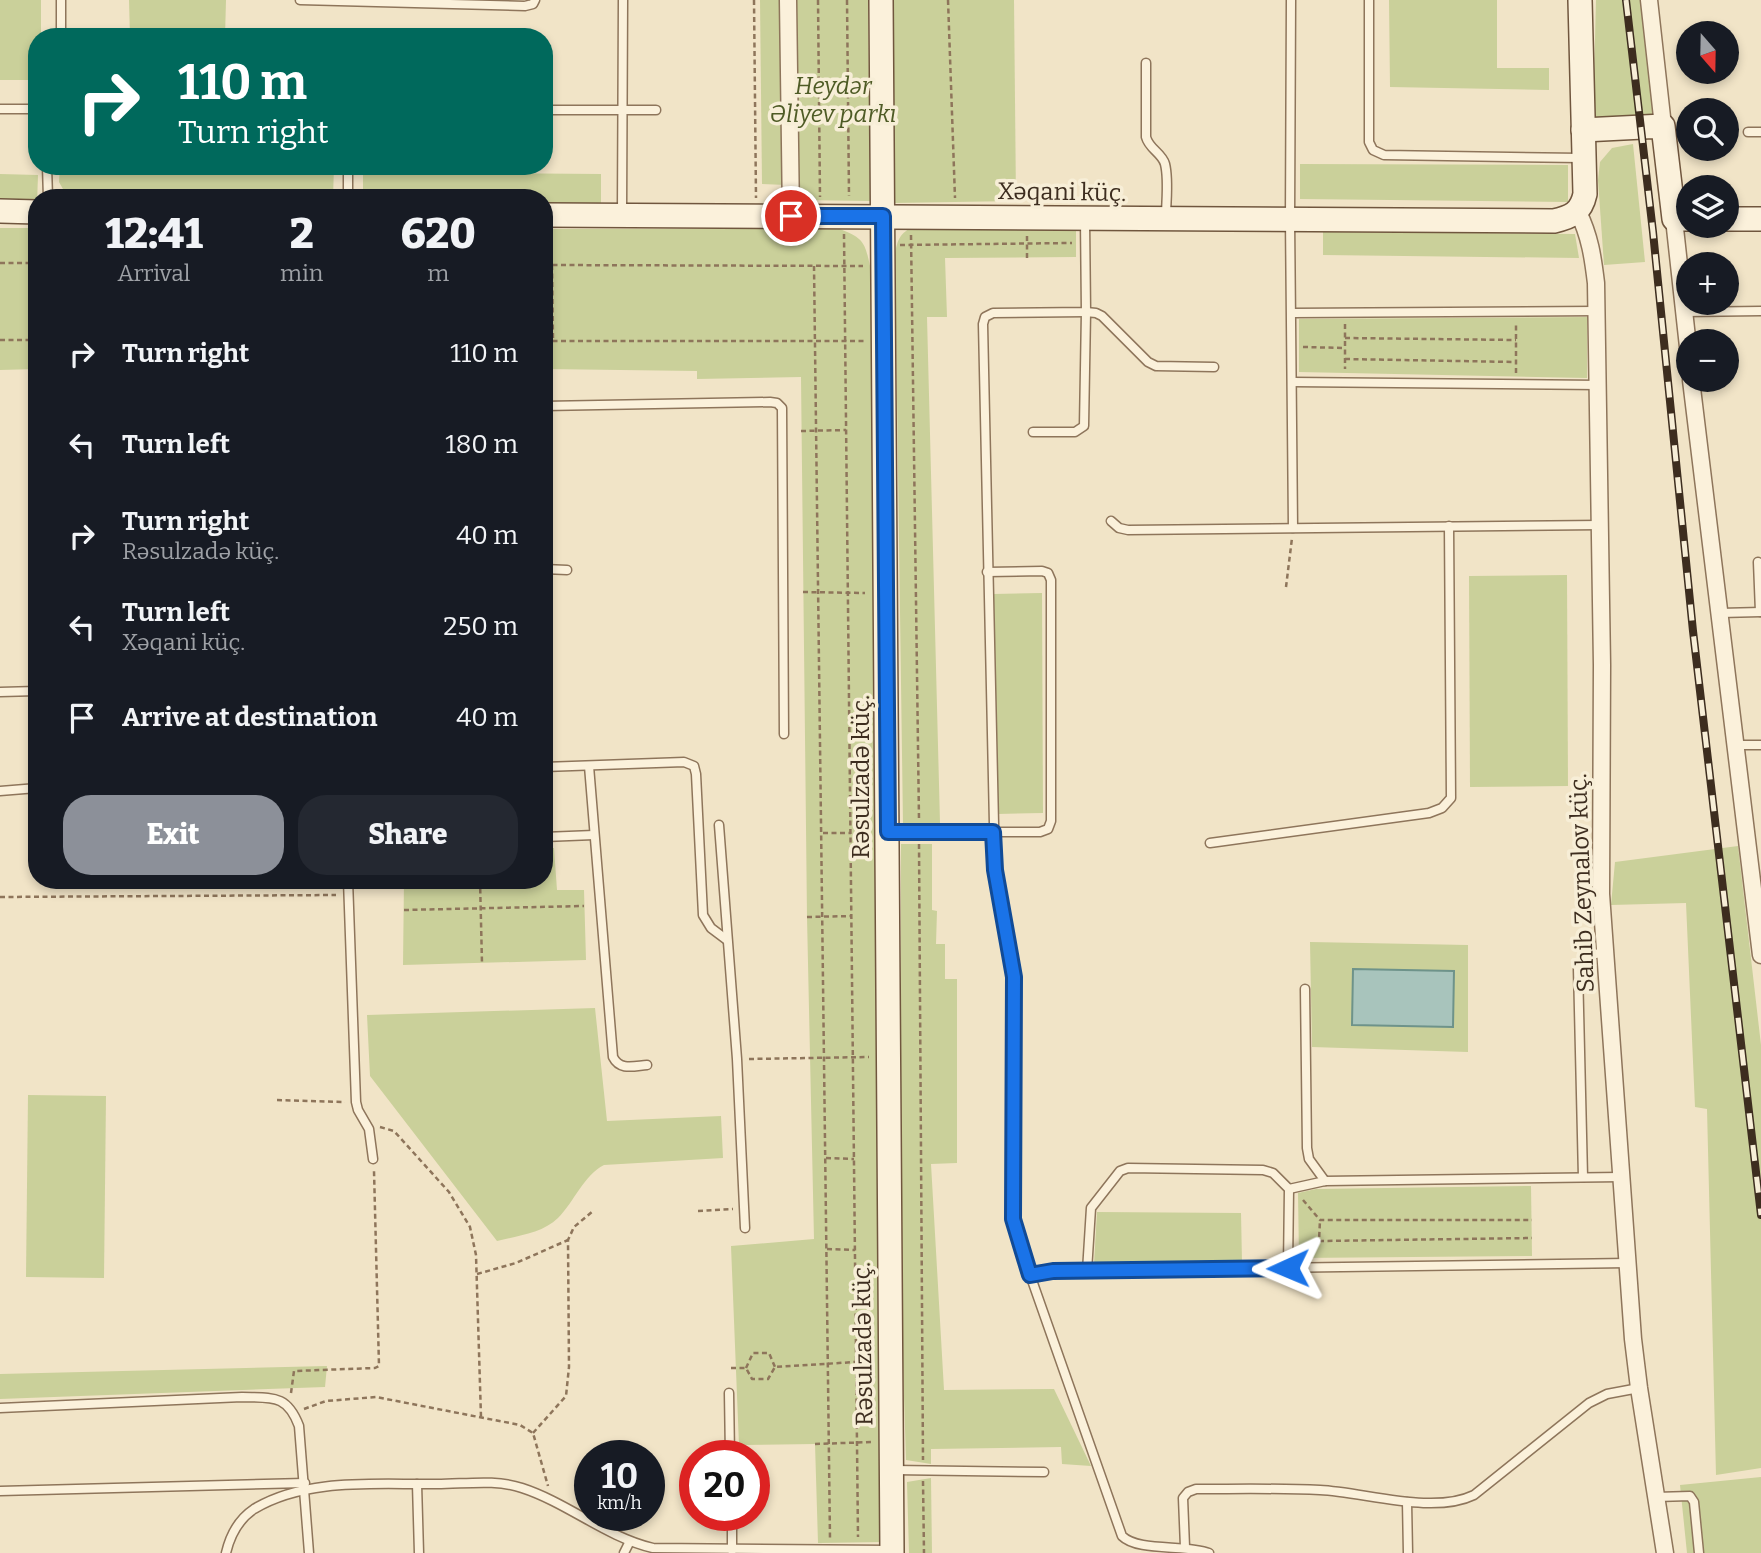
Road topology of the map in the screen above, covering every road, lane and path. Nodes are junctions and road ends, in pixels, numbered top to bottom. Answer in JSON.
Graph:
{"nodes":[{"id":1,"x":61,"y":0,"type":"edge"},
{"id":2,"x":300,"y":0,"type":"edge"},
{"id":3,"x":535,"y":0,"type":"edge"},
{"id":4,"x":623,"y":0,"type":"edge"},
{"id":5,"x":754,"y":0,"type":"edge"},
{"id":6,"x":788,"y":0,"type":"edge"},
{"id":7,"x":818,"y":0,"type":"edge"},
{"id":8,"x":847,"y":0,"type":"edge"},
{"id":9,"x":881,"y":0,"type":"edge"},
{"id":10,"x":947,"y":0,"type":"edge"},
{"id":11,"x":1291,"y":0,"type":"edge"},
{"id":12,"x":1369,"y":0,"type":"edge"},
{"id":13,"x":1580,"y":0,"type":"edge"},
{"id":14,"x":1649,"y":0,"type":"edge"},
{"id":15,"x":61,"y":28,"type":"edge"},
{"id":16,"x":1146,"y":64,"type":"dead end"},
{"id":17,"x":0,"y":109,"type":"edge"},
{"id":18,"x":28,"y":109,"type":"edge"},
{"id":19,"x":553,"y":110,"type":"edge"},
{"id":20,"x":622,"y":110,"type":"junction"},
{"id":21,"x":656,"y":110,"type":"dead end"},
{"id":22,"x":1663,"y":126,"type":"junction"},
{"id":23,"x":1583,"y":130,"type":"junction"},
{"id":24,"x":1748,"y":132,"type":"dead end"},
{"id":25,"x":1761,"y":132,"type":"edge"},
{"id":26,"x":1584,"y":158,"type":"junction"},
{"id":27,"x":1676,"y":193,"type":"edge"},
{"id":28,"x":820,"y":200,"type":"dead end"},
{"id":29,"x":849,"y":201,"type":"dead end"},
{"id":30,"x":956,"y":202,"type":"dead end"},
{"id":31,"x":0,"y":211,"type":"edge"},
{"id":32,"x":28,"y":212,"type":"edge"},
{"id":33,"x":1578,"y":212,"type":"junction"},
{"id":34,"x":553,"y":215,"type":"edge"},
{"id":35,"x":622,"y":215,"type":"junction"},
{"id":36,"x":756,"y":216,"type":"junction"},
{"id":37,"x":791,"y":216,"type":"junction"},
{"id":38,"x":883,"y":216,"type":"junction"},
{"id":39,"x":1085,"y":219,"type":"junction"},
{"id":40,"x":1290,"y":219,"type":"junction"},
{"id":41,"x":1739,"y":219,"type":"edge"},
{"id":42,"x":1761,"y":219,"type":"edge"},
{"id":43,"x":1166,"y":220,"type":"junction"},
{"id":44,"x":1027,"y":226,"type":"dead end"},
{"id":45,"x":911,"y":228,"type":"dead end"},
{"id":46,"x":844,"y":231,"type":"dead end"},
{"id":47,"x":1027,"y":243,"type":"junction"},
{"id":48,"x":1076,"y":243,"type":"dead end"},
{"id":49,"x":896,"y":245,"type":"dead end"},
{"id":50,"x":911,"y":245,"type":"junction"},
{"id":51,"x":1027,"y":258,"type":"dead end"},
{"id":52,"x":0,"y":263,"type":"edge"},
{"id":53,"x":28,"y":263,"type":"edge"},
{"id":54,"x":553,"y":265,"type":"edge"},
{"id":55,"x":814,"y":266,"type":"junction"},
{"id":56,"x":845,"y":266,"type":"junction"},
{"id":57,"x":870,"y":266,"type":"dead end"},
{"id":58,"x":1597,"y":311,"type":"junction"},
{"id":59,"x":1739,"y":311,"type":"edge"},
{"id":60,"x":1761,"y":311,"type":"edge"},
{"id":61,"x":1086,"y":312,"type":"junction"},
{"id":62,"x":1292,"y":313,"type":"junction"},
{"id":63,"x":1345,"y":318,"type":"dead end"},
{"id":64,"x":1516,"y":318,"type":"dead end"},
{"id":65,"x":1345,"y":338,"type":"junction"},
{"id":66,"x":0,"y":340,"type":"edge"},
{"id":67,"x":28,"y":340,"type":"edge"},
{"id":68,"x":1516,"y":340,"type":"junction"},
{"id":69,"x":553,"y":341,"type":"edge"},
{"id":70,"x":817,"y":341,"type":"junction"},
{"id":71,"x":845,"y":341,"type":"junction"},
{"id":72,"x":870,"y":341,"type":"dead end"},
{"id":73,"x":1299,"y":347,"type":"dead end"},
{"id":74,"x":1345,"y":348,"type":"junction"},
{"id":75,"x":1345,"y":359,"type":"junction"},
{"id":76,"x":1516,"y":362,"type":"junction"},
{"id":77,"x":1214,"y":367,"type":"dead end"},
{"id":78,"x":1345,"y":373,"type":"dead end"},
{"id":79,"x":1516,"y":376,"type":"dead end"},
{"id":80,"x":1293,"y":382,"type":"junction"},
{"id":81,"x":1599,"y":385,"type":"junction"},
{"id":82,"x":1692,"y":392,"type":"edge"},
{"id":83,"x":553,"y":406,"type":"edge"},
{"id":84,"x":846,"y":429,"type":"junction"},
{"id":85,"x":801,"y":430,"type":"dead end"},
{"id":86,"x":818,"y":430,"type":"junction"},
{"id":87,"x":1033,"y":432,"type":"dead end"},
{"id":88,"x":1111,"y":521,"type":"dead end"},
{"id":89,"x":1601,"y":525,"type":"junction"},
{"id":90,"x":1449,"y":526,"type":"junction"},
{"id":91,"x":1293,"y":528,"type":"junction"},
{"id":92,"x":1758,"y":562,"type":"dead end"},
{"id":93,"x":553,"y":569,"type":"edge"},
{"id":94,"x":567,"y":570,"type":"dead end"},
{"id":95,"x":988,"y":572,"type":"junction"},
{"id":96,"x":1286,"y":587,"type":"dead end"},
{"id":97,"x":803,"y":592,"type":"dead end"},
{"id":98,"x":819,"y":592,"type":"junction"},
{"id":99,"x":848,"y":593,"type":"junction"},
{"id":100,"x":875,"y":593,"type":"dead end"},
{"id":101,"x":1760,"y":612,"type":"edge"},
{"id":102,"x":1720,"y":613,"type":"junction"},
{"id":103,"x":28,"y":691,"type":"edge"},
{"id":104,"x":0,"y":692,"type":"edge"},
{"id":105,"x":784,"y":734,"type":"dead end"},
{"id":106,"x":1736,"y":745,"type":"junction"},
{"id":107,"x":1761,"y":745,"type":"edge"},
{"id":108,"x":589,"y":766,"type":"junction"},
{"id":109,"x":553,"y":767,"type":"edge"},
{"id":110,"x":28,"y":789,"type":"edge"},
{"id":111,"x":0,"y":791,"type":"edge"},
{"id":112,"x":719,"y":825,"type":"dead end"},
{"id":113,"x":888,"y":832,"type":"junction"},
{"id":114,"x":993,"y":832,"type":"junction"},
{"id":115,"x":822,"y":833,"type":"junction"},
{"id":116,"x":851,"y":833,"type":"junction"},
{"id":117,"x":919,"y":833,"type":"junction"},
{"id":118,"x":594,"y":835,"type":"junction"},
{"id":119,"x":553,"y":837,"type":"edge"},
{"id":120,"x":1210,"y":843,"type":"dead end"},
{"id":121,"x":349,"y":889,"type":"edge"},
{"id":122,"x":480,"y":889,"type":"edge"},
{"id":123,"x":349,"y":895,"type":"junction"},
{"id":124,"x":0,"y":897,"type":"edge"},
{"id":125,"x":584,"y":906,"type":"dead end"},
{"id":126,"x":481,"y":909,"type":"junction"},
{"id":127,"x":404,"y":910,"type":"dead end"},
{"id":128,"x":852,"y":916,"type":"junction"},
{"id":129,"x":807,"y":917,"type":"dead end"},
{"id":130,"x":823,"y":917,"type":"junction"},
{"id":131,"x":727,"y":940,"type":"junction"},
{"id":132,"x":1604,"y":952,"type":"junction"},
{"id":133,"x":1761,"y":955,"type":"edge"},
{"id":134,"x":482,"y":963,"type":"dead end"},
{"id":135,"x":1305,"y":989,"type":"dead end"},
{"id":136,"x":824,"y":1057,"type":"junction"},
{"id":137,"x":853,"y":1057,"type":"junction"},
{"id":138,"x":879,"y":1057,"type":"dead end"},
{"id":139,"x":737,"y":1059,"type":"junction"},
{"id":140,"x":647,"y":1065,"type":"dead end"},
{"id":141,"x":276,"y":1100,"type":"dead end"},
{"id":142,"x":356,"y":1102,"type":"junction"},
{"id":143,"x":369,"y":1129,"type":"junction"},
{"id":144,"x":825,"y":1158,"type":"junction"},
{"id":145,"x":373,"y":1159,"type":"joint"},
{"id":146,"x":854,"y":1159,"type":"junction"},
{"id":147,"x":1583,"y":1177,"type":"junction"},
{"id":148,"x":1622,"y":1177,"type":"junction"},
{"id":149,"x":1325,"y":1181,"type":"junction"},
{"id":150,"x":1289,"y":1189,"type":"junction"},
{"id":151,"x":1298,"y":1194,"type":"dead end"},
{"id":152,"x":744,"y":1209,"type":"junction"},
{"id":153,"x":593,"y":1211,"type":"dead end"},
{"id":154,"x":698,"y":1211,"type":"dead end"},
{"id":155,"x":1320,"y":1220,"type":"junction"},
{"id":156,"x":1532,"y":1220,"type":"dead end"},
{"id":157,"x":745,"y":1228,"type":"dead end"},
{"id":158,"x":1532,"y":1238,"type":"dead end"},
{"id":159,"x":568,"y":1240,"type":"junction"},
{"id":160,"x":1319,"y":1241,"type":"junction"},
{"id":161,"x":827,"y":1250,"type":"junction"},
{"id":162,"x":855,"y":1250,"type":"junction"},
{"id":163,"x":1298,"y":1258,"type":"dead end"},
{"id":164,"x":1629,"y":1263,"type":"junction"},
{"id":165,"x":1288,"y":1268,"type":"junction"},
{"id":166,"x":1087,"y":1271,"type":"junction"},
{"id":167,"x":477,"y":1274,"type":"junction"},
{"id":168,"x":1030,"y":1275,"type":"junction"},
{"id":169,"x":855,"y":1362,"type":"junction"},
{"id":170,"x":828,"y":1364,"type":"junction"},
{"id":171,"x":775,"y":1367,"type":"junction"},
{"id":172,"x":731,"y":1368,"type":"dead end"},
{"id":173,"x":746,"y":1368,"type":"junction"},
{"id":174,"x":1639,"y":1388,"type":"junction"},
{"id":175,"x":729,"y":1393,"type":"dead end"},
{"id":176,"x":284,"y":1401,"type":"junction"},
{"id":177,"x":0,"y":1408,"type":"edge"},
{"id":178,"x":294,"y":1412,"type":"junction"},
{"id":179,"x":481,"y":1418,"type":"junction"},
{"id":180,"x":533,"y":1433,"type":"junction"},
{"id":181,"x":730,"y":1440,"type":"edge"},
{"id":182,"x":883,"y":1441,"type":"dead end"},
{"id":183,"x":856,"y":1442,"type":"junction"},
{"id":184,"x":830,"y":1443,"type":"junction"},
{"id":185,"x":815,"y":1444,"type":"dead end"},
{"id":186,"x":891,"y":1470,"type":"junction"},
{"id":187,"x":923,"y":1470,"type":"junction"},
{"id":188,"x":1044,"y":1472,"type":"dead end"},
{"id":189,"x":417,"y":1485,"type":"junction"},
{"id":190,"x":305,"y":1487,"type":"junction"},
{"id":191,"x":0,"y":1491,"type":"edge"},
{"id":192,"x":1656,"y":1497,"type":"junction"},
{"id":193,"x":552,"y":1502,"type":"junction"},
{"id":194,"x":1407,"y":1502,"type":"junction"},
{"id":195,"x":732,"y":1531,"type":"edge"},
{"id":196,"x":629,"y":1543,"type":"junction"},
{"id":197,"x":1185,"y":1547,"type":"junction"},
{"id":198,"x":732,"y":1550,"type":"junction"},
{"id":199,"x":830,"y":1550,"type":"junction"},
{"id":200,"x":858,"y":1550,"type":"junction"},
{"id":201,"x":892,"y":1551,"type":"edge"},
{"id":202,"x":226,"y":1553,"type":"edge"},
{"id":203,"x":309,"y":1553,"type":"edge"},
{"id":204,"x":419,"y":1553,"type":"edge"},
{"id":205,"x":624,"y":1553,"type":"edge"},
{"id":206,"x":925,"y":1553,"type":"edge"},
{"id":207,"x":1209,"y":1553,"type":"edge"},
{"id":208,"x":1408,"y":1553,"type":"edge"},
{"id":209,"x":1665,"y":1553,"type":"edge"},
{"id":210,"x":1699,"y":1553,"type":"edge"}],
"edges":[{"from":1,"to":15,"type":"lane"},
{"from":2,"to":3,"type":"lane"},
{"from":4,"to":20,"type":"lane"},
{"from":5,"to":36,"type":"path"},
{"from":6,"to":37,"type":"street"},
{"from":7,"to":28,"type":"path"},
{"from":8,"to":29,"type":"path"},
{"from":9,"to":38,"type":"main road","name":"Rəsulzadə küç."},
{"from":10,"to":30,"type":"path"},
{"from":11,"to":40,"type":"lane"},
{"from":12,"to":26,"type":"lane"},
{"from":13,"to":23,"type":"main road"},
{"from":14,"to":22,"type":"street"},
{"from":16,"to":43,"type":"lane"},
{"from":17,"to":18,"type":"lane"},
{"from":19,"to":20,"type":"lane"},
{"from":20,"to":21,"type":"lane"},
{"from":20,"to":35,"type":"lane"},
{"from":22,"to":23,"type":"main road"},
{"from":22,"to":27,"type":"main road"},
{"from":23,"to":26,"type":"main road"},
{"from":24,"to":25,"type":"lane"},
{"from":26,"to":33,"type":"main road"},
{"from":31,"to":32,"type":"main road"},
{"from":33,"to":40,"type":"main road","name":"Xəqani küç."},
{"from":33,"to":58,"type":"street","name":"Sahib Zeynalov küç."},
{"from":34,"to":35,"type":"main road","name":"Xəqani küç."},
{"from":35,"to":36,"type":"main road","name":"Xəqani küç."},
{"from":36,"to":37,"type":"main road","name":"Xəqani küç."},
{"from":37,"to":38,"type":"main road","name":"Xəqani küç."},
{"from":38,"to":39,"type":"main road","name":"Xəqani küç."},
{"from":38,"to":113,"type":"main road","name":"Rəsulzadə küç."},
{"from":39,"to":43,"type":"main road","name":"Xəqani küç."},
{"from":39,"to":61,"type":"lane"},
{"from":40,"to":43,"type":"main road","name":"Xəqani küç."},
{"from":40,"to":62,"type":"lane"},
{"from":41,"to":42,"type":"main road"},
{"from":44,"to":47,"type":"path"},
{"from":45,"to":50,"type":"path"},
{"from":46,"to":56,"type":"path"},
{"from":47,"to":48,"type":"path"},
{"from":47,"to":50,"type":"path"},
{"from":47,"to":51,"type":"path"},
{"from":49,"to":50,"type":"path"},
{"from":50,"to":117,"type":"path"},
{"from":52,"to":53,"type":"path"},
{"from":54,"to":55,"type":"path"},
{"from":55,"to":56,"type":"path"},
{"from":55,"to":70,"type":"path"},
{"from":56,"to":57,"type":"path"},
{"from":56,"to":71,"type":"path"},
{"from":58,"to":62,"type":"lane"},
{"from":58,"to":81,"type":"street","name":"Sahib Zeynalov küç."},
{"from":59,"to":60,"type":"lane"},
{"from":61,"to":77,"type":"lane"},
{"from":61,"to":87,"type":"lane"},
{"from":61,"to":95,"type":"lane"},
{"from":62,"to":80,"type":"lane"},
{"from":63,"to":65,"type":"path"},
{"from":64,"to":68,"type":"path"},
{"from":65,"to":68,"type":"path"},
{"from":65,"to":74,"type":"path"},
{"from":66,"to":67,"type":"path"},
{"from":68,"to":76,"type":"path"},
{"from":69,"to":70,"type":"path"},
{"from":70,"to":71,"type":"path"},
{"from":70,"to":86,"type":"path"},
{"from":71,"to":72,"type":"path"},
{"from":71,"to":84,"type":"path"},
{"from":73,"to":74,"type":"path"},
{"from":74,"to":75,"type":"path"},
{"from":75,"to":76,"type":"path"},
{"from":75,"to":78,"type":"path"},
{"from":76,"to":79,"type":"path"},
{"from":80,"to":81,"type":"lane"},
{"from":80,"to":91,"type":"lane"},
{"from":81,"to":89,"type":"street","name":"Sahib Zeynalov küç."},
{"from":82,"to":102,"type":"street"},
{"from":83,"to":105,"type":"lane"},
{"from":84,"to":86,"type":"path"},
{"from":84,"to":99,"type":"path"},
{"from":85,"to":86,"type":"path"},
{"from":86,"to":98,"type":"path"},
{"from":88,"to":91,"type":"lane"},
{"from":89,"to":90,"type":"lane"},
{"from":89,"to":132,"type":"street","name":"Sahib Zeynalov küç."},
{"from":90,"to":91,"type":"lane"},
{"from":90,"to":120,"type":"lane"},
{"from":91,"to":96,"type":"path"},
{"from":92,"to":101,"type":"lane"},
{"from":93,"to":94,"type":"lane"},
{"from":95,"to":114,"type":"lane"},
{"from":95,"to":114,"type":"lane"},
{"from":97,"to":98,"type":"path"},
{"from":98,"to":99,"type":"path"},
{"from":98,"to":115,"type":"path"},
{"from":99,"to":100,"type":"path"},
{"from":99,"to":116,"type":"path"},
{"from":101,"to":102,"type":"lane"},
{"from":102,"to":106,"type":"street"},
{"from":103,"to":104,"type":"lane"},
{"from":106,"to":107,"type":"lane"},
{"from":106,"to":133,"type":"street"},
{"from":108,"to":109,"type":"lane"},
{"from":108,"to":118,"type":"lane"},
{"from":108,"to":131,"type":"lane"},
{"from":110,"to":111,"type":"lane"},
{"from":112,"to":131,"type":"lane"},
{"from":113,"to":117,"type":"lane"},
{"from":113,"to":186,"type":"main road","name":"Rəsulzadə küç."},
{"from":114,"to":117,"type":"lane"},
{"from":114,"to":168,"type":"lane"},
{"from":115,"to":116,"type":"path"},
{"from":115,"to":130,"type":"path"},
{"from":116,"to":128,"type":"path"},
{"from":117,"to":187,"type":"path"},
{"from":118,"to":119,"type":"lane"},
{"from":118,"to":140,"type":"lane"},
{"from":121,"to":123,"type":"lane"},
{"from":122,"to":126,"type":"path"},
{"from":123,"to":124,"type":"path"},
{"from":123,"to":142,"type":"lane"},
{"from":125,"to":126,"type":"path"},
{"from":126,"to":127,"type":"path"},
{"from":126,"to":134,"type":"path"},
{"from":128,"to":130,"type":"path"},
{"from":128,"to":137,"type":"path"},
{"from":129,"to":130,"type":"path"},
{"from":130,"to":136,"type":"path"},
{"from":131,"to":139,"type":"lane"},
{"from":132,"to":147,"type":"lane"},
{"from":132,"to":148,"type":"street","name":"Sahib Zeynalov küç."},
{"from":135,"to":149,"type":"lane"},
{"from":136,"to":137,"type":"path"},
{"from":136,"to":139,"type":"path"},
{"from":136,"to":144,"type":"path"},
{"from":137,"to":138,"type":"path"},
{"from":137,"to":146,"type":"path"},
{"from":139,"to":152,"type":"lane"},
{"from":141,"to":142,"type":"path"},
{"from":142,"to":143,"type":"lane"},
{"from":143,"to":145,"type":"lane"},
{"from":143,"to":167,"type":"path"},
{"from":144,"to":146,"type":"path"},
{"from":144,"to":161,"type":"path"},
{"from":145,"to":176,"type":"path"},
{"from":146,"to":162,"type":"path"},
{"from":147,"to":148,"type":"lane"},
{"from":147,"to":149,"type":"lane"},
{"from":148,"to":164,"type":"street","name":"Sahib Zeynalov küç."},
{"from":149,"to":150,"type":"lane"},
{"from":150,"to":165,"type":"lane"},
{"from":150,"to":166,"type":"lane"},
{"from":151,"to":155,"type":"path"},
{"from":152,"to":154,"type":"path"},
{"from":152,"to":157,"type":"lane"},
{"from":153,"to":159,"type":"path"},
{"from":155,"to":156,"type":"path"},
{"from":155,"to":160,"type":"path"},
{"from":158,"to":160,"type":"path"},
{"from":159,"to":167,"type":"path"},
{"from":159,"to":180,"type":"path"},
{"from":160,"to":163,"type":"path"},
{"from":161,"to":162,"type":"path"},
{"from":161,"to":170,"type":"path"},
{"from":162,"to":169,"type":"path"},
{"from":164,"to":165,"type":"lane"},
{"from":164,"to":174,"type":"street","name":"Sahib Zeynalov küç."},
{"from":165,"to":166,"type":"lane"},
{"from":166,"to":168,"type":"lane"},
{"from":167,"to":179,"type":"path"},
{"from":168,"to":197,"type":"lane"},
{"from":169,"to":170,"type":"path"},
{"from":169,"to":183,"type":"path"},
{"from":170,"to":171,"type":"path"},
{"from":170,"to":184,"type":"path"},
{"from":171,"to":173,"type":"path"},
{"from":171,"to":173,"type":"path"},
{"from":172,"to":173,"type":"path"},
{"from":174,"to":192,"type":"street","name":"Sahib Zeynalov küç."},
{"from":174,"to":194,"type":"lane"},
{"from":175,"to":181,"type":"lane"},
{"from":176,"to":177,"type":"lane"},
{"from":176,"to":178,"type":"lane"},
{"from":178,"to":179,"type":"path"},
{"from":178,"to":190,"type":"lane"},
{"from":179,"to":180,"type":"path"},
{"from":180,"to":193,"type":"path"},
{"from":182,"to":183,"type":"path"},
{"from":183,"to":184,"type":"path"},
{"from":183,"to":200,"type":"path"},
{"from":184,"to":185,"type":"path"},
{"from":184,"to":199,"type":"path"},
{"from":186,"to":187,"type":"lane"},
{"from":186,"to":201,"type":"main road","name":"Rəsulzadə küç."},
{"from":187,"to":188,"type":"lane"},
{"from":187,"to":206,"type":"path"},
{"from":189,"to":190,"type":"lane"},
{"from":189,"to":193,"type":"lane"},
{"from":189,"to":204,"type":"lane"},
{"from":190,"to":191,"type":"lane"},
{"from":190,"to":202,"type":"lane"},
{"from":190,"to":203,"type":"lane"},
{"from":192,"to":209,"type":"street","name":"Sahib Zeynalov küç."},
{"from":192,"to":210,"type":"lane"},
{"from":193,"to":196,"type":"lane"},
{"from":194,"to":197,"type":"lane"},
{"from":194,"to":208,"type":"lane"},
{"from":195,"to":198,"type":"lane"},
{"from":196,"to":198,"type":"lane"},
{"from":196,"to":205,"type":"lane"},
{"from":197,"to":207,"type":"lane"},
{"from":198,"to":199,"type":"lane"},
{"from":199,"to":200,"type":"lane"},
{"from":200,"to":201,"type":"lane"}]}
